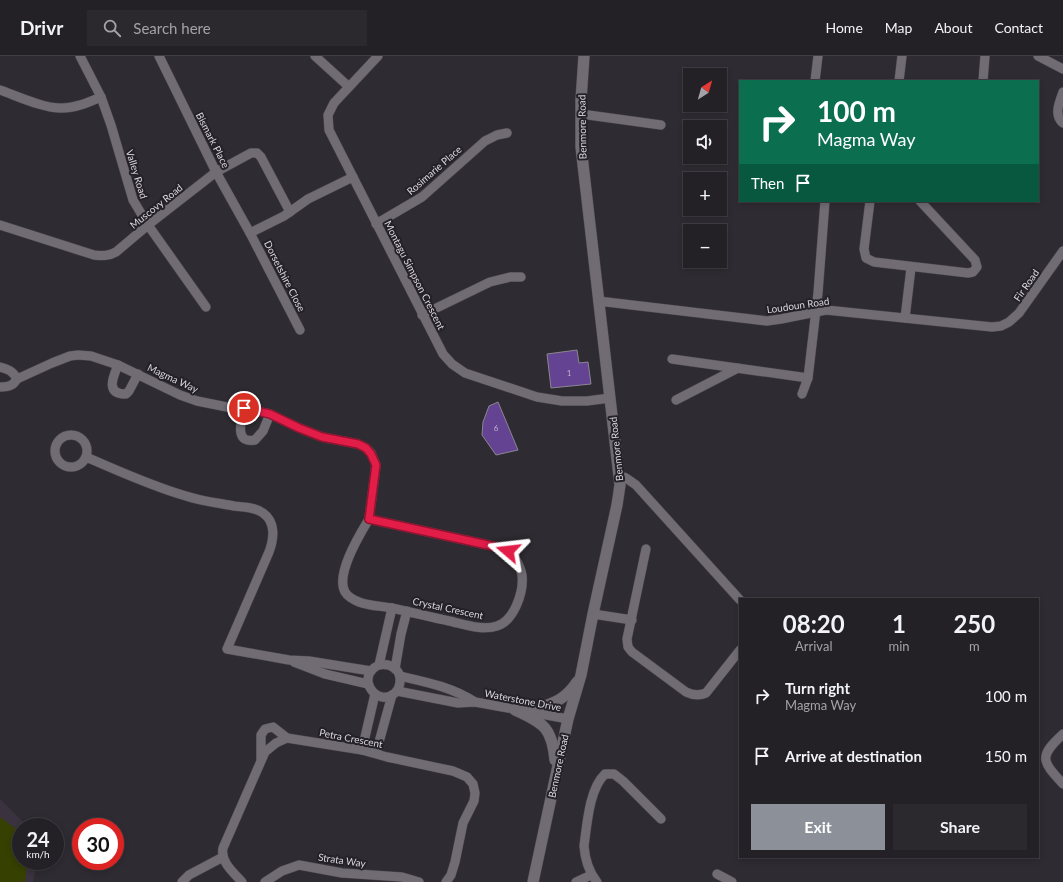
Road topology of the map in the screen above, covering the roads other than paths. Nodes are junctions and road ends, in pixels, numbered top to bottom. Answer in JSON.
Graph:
{"nodes":[{"id":1,"x":80,"y":56,"type":"edge"},
{"id":2,"x":159,"y":56,"type":"edge"},
{"id":3,"x":315,"y":56,"type":"edge"},
{"id":4,"x":378,"y":56,"type":"edge"},
{"id":5,"x":584,"y":56,"type":"edge"},
{"id":6,"x":818,"y":56,"type":"edge"},
{"id":7,"x":902,"y":56,"type":"edge"},
{"id":8,"x":985,"y":56,"type":"edge"},
{"id":9,"x":1038,"y":56,"type":"edge"},
{"id":10,"x":1063,"y":69,"type":"edge"},
{"id":11,"x":815,"y":80,"type":"edge"},
{"id":12,"x":899,"y":80,"type":"edge"},
{"id":13,"x":983,"y":80,"type":"edge"},
{"id":14,"x":348,"y":86,"type":"junction"},
{"id":15,"x":0,"y":90,"type":"edge"},
{"id":16,"x":1063,"y":92,"type":"edge"},
{"id":17,"x":101,"y":97,"type":"junction"},
{"id":18,"x":581,"y":114,"type":"junction"},
{"id":19,"x":1063,"y":123,"type":"edge"},
{"id":20,"x":661,"y":125,"type":"dead end"},
{"id":21,"x":507,"y":133,"type":"dead end"},
{"id":22,"x":216,"y":172,"type":"junction"},
{"id":23,"x":353,"y":177,"type":"junction"},
{"id":24,"x":825,"y":202,"type":"edge"},
{"id":25,"x":870,"y":202,"type":"edge"},
{"id":26,"x":921,"y":202,"type":"edge"},
{"id":27,"x":290,"y":212,"type":"junction"},
{"id":28,"x":376,"y":224,"type":"junction"},
{"id":29,"x":0,"y":225,"type":"edge"},
{"id":30,"x":148,"y":225,"type":"junction"},
{"id":31,"x":250,"y":233,"type":"junction"},
{"id":32,"x":1063,"y":251,"type":"edge"},
{"id":33,"x":911,"y":268,"type":"junction"},
{"id":34,"x":521,"y":277,"type":"dead end"},
{"id":35,"x":598,"y":302,"type":"junction"},
{"id":36,"x":206,"y":307,"type":"dead end"},
{"id":37,"x":815,"y":312,"type":"junction"},
{"id":38,"x":422,"y":315,"type":"junction"},
{"id":39,"x":905,"y":318,"type":"junction"},
{"id":40,"x":1001,"y":326,"type":"joint"},
{"id":41,"x":300,"y":330,"type":"dead end"},
{"id":42,"x":672,"y":359,"type":"dead end"},
{"id":43,"x":118,"y":365,"type":"junction"},
{"id":44,"x":0,"y":367,"type":"edge"},
{"id":45,"x":738,"y":368,"type":"junction"},
{"id":46,"x":138,"y":374,"type":"junction"},
{"id":47,"x":808,"y":378,"type":"junction"},
{"id":48,"x":17,"y":379,"type":"junction"},
{"id":49,"x":0,"y":387,"type":"edge"},
{"id":50,"x":802,"y":394,"type":"dead end"},
{"id":51,"x":610,"y":398,"type":"junction"},
{"id":52,"x":676,"y":400,"type":"dead end"},
{"id":53,"x":244,"y":408,"type":"junction"},
{"id":54,"x":270,"y":414,"type":"junction"},
{"id":55,"x":86,"y":457,"type":"dead end"},
{"id":56,"x":619,"y":475,"type":"junction"},
{"id":57,"x":369,"y":519,"type":"junction"},
{"id":58,"x":646,"y":549,"type":"dead end"},
{"id":59,"x":739,"y":599,"type":"edge"},
{"id":60,"x":392,"y":608,"type":"junction"},
{"id":61,"x":407,"y":611,"type":"junction"},
{"id":62,"x":593,"y":614,"type":"junction"},
{"id":63,"x":632,"y":620,"type":"junction"},
{"id":64,"x":739,"y":651,"type":"edge"},
{"id":65,"x":289,"y":660,"type":"junction"},
{"id":66,"x":375,"y":668,"type":"junction"},
{"id":67,"x":398,"y":672,"type":"junction"},
{"id":68,"x":581,"y":675,"type":"junction"},
{"id":69,"x":368,"y":684,"type":"junction"},
{"id":70,"x":394,"y":693,"type":"junction"},
{"id":71,"x":375,"y":694,"type":"junction"},
{"id":72,"x":475,"y":702,"type":"junction"},
{"id":73,"x":516,"y":710,"type":"junction"},
{"id":74,"x":527,"y":712,"type":"junction"},
{"id":75,"x":568,"y":720,"type":"junction"},
{"id":76,"x":1063,"y":734,"type":"edge"},
{"id":77,"x":287,"y":738,"type":"junction"},
{"id":78,"x":362,"y":750,"type":"junction"},
{"id":79,"x":376,"y":753,"type":"junction"},
{"id":80,"x":261,"y":758,"type":"junction"},
{"id":81,"x":556,"y":771,"type":"junction"},
{"id":82,"x":1063,"y":784,"type":"edge"},
{"id":83,"x":661,"y":819,"type":"dead end"},
{"id":84,"x":223,"y":857,"type":"junction"},
{"id":85,"x":717,"y":874,"type":"dead end"},
{"id":86,"x":594,"y":879,"type":"edge"},
{"id":87,"x":182,"y":882,"type":"edge"},
{"id":88,"x":242,"y":882,"type":"edge"},
{"id":89,"x":265,"y":882,"type":"edge"},
{"id":90,"x":420,"y":882,"type":"edge"},
{"id":91,"x":446,"y":882,"type":"edge"},
{"id":92,"x":533,"y":882,"type":"edge"},
{"id":93,"x":576,"y":882,"type":"edge"},
{"id":94,"x":732,"y":882,"type":"edge"}],
"edges":[{"from":1,"to":17,"type":"street","name":"Valley Road"},
{"from":2,"to":22,"type":"street","name":"Bismark Place"},
{"from":3,"to":14,"type":"street"},
{"from":4,"to":14,"type":"street","name":"Montagu Simpson Crescent"},
{"from":5,"to":18,"type":"street","name":"Benmore Road"},
{"from":6,"to":11,"type":"street"},
{"from":7,"to":12,"type":"street"},
{"from":8,"to":13,"type":"street"},
{"from":9,"to":10,"type":"street"},
{"from":14,"to":23,"type":"street","name":"Montagu Simpson Crescent"},
{"from":15,"to":17,"type":"street"},
{"from":16,"to":19,"type":"street"},
{"from":17,"to":30,"type":"street","name":"Valley Road"},
{"from":18,"to":20,"type":"street"},
{"from":18,"to":35,"type":"street","name":"Benmore Road"},
{"from":21,"to":28,"type":"street","name":"Rosimarie Place"},
{"from":22,"to":27,"type":"street","name":"Muscovy Road"},
{"from":22,"to":30,"type":"street","name":"Muscovy Road"},
{"from":22,"to":31,"type":"street","name":"Bismark Place"},
{"from":23,"to":27,"type":"street"},
{"from":23,"to":28,"type":"street","name":"Montagu Simpson Crescent"},
{"from":24,"to":37,"type":"street"},
{"from":25,"to":33,"type":"street"},
{"from":26,"to":33,"type":"street"},
{"from":27,"to":31,"type":"street"},
{"from":28,"to":38,"type":"street","name":"Montagu Simpson Crescent"},
{"from":29,"to":30,"type":"street","name":"Muscovy Road"},
{"from":30,"to":36,"type":"street","name":"Valley Road"},
{"from":31,"to":41,"type":"street","name":"Dorsetshire Close"},
{"from":32,"to":40,"type":"street","name":"Fir Road"},
{"from":33,"to":39,"type":"street"},
{"from":34,"to":38,"type":"street"},
{"from":35,"to":37,"type":"street","name":"Loudoun Road"},
{"from":35,"to":51,"type":"street","name":"Benmore Road"},
{"from":37,"to":39,"type":"street","name":"Loudoun Road"},
{"from":37,"to":47,"type":"street"},
{"from":38,"to":51,"type":"street","name":"Montagu Simpson Crescent"},
{"from":39,"to":40,"type":"street","name":"Loudoun Road"},
{"from":42,"to":45,"type":"street"},
{"from":43,"to":46,"type":"street","name":"Magma Way"},
{"from":43,"to":46,"type":"street"},
{"from":43,"to":48,"type":"street","name":"Magma Way"},
{"from":44,"to":48,"type":"street"},
{"from":45,"to":47,"type":"street"},
{"from":45,"to":52,"type":"street"},
{"from":46,"to":53,"type":"street","name":"Magma Way"},
{"from":47,"to":50,"type":"street"},
{"from":48,"to":49,"type":"street","name":"Magma Way"},
{"from":51,"to":56,"type":"street","name":"Benmore Road"},
{"from":53,"to":54,"type":"street","name":"Magma Way"},
{"from":53,"to":54,"type":"street"},
{"from":54,"to":57,"type":"street","name":"Magma Way"},
{"from":55,"to":65,"type":"street"},
{"from":56,"to":59,"type":"street"},
{"from":56,"to":62,"type":"street","name":"Benmore Road"},
{"from":57,"to":60,"type":"street","name":"Crystal Crescent"},
{"from":57,"to":61,"type":"street","name":"Crystal Crescent"},
{"from":58,"to":63,"type":"street"},
{"from":60,"to":61,"type":"street","name":"Crystal Crescent"},
{"from":60,"to":66,"type":"street"},
{"from":61,"to":67,"type":"street"},
{"from":62,"to":63,"type":"street"},
{"from":62,"to":68,"type":"street","name":"Benmore Road"},
{"from":63,"to":64,"type":"street"},
{"from":65,"to":66,"type":"street"},
{"from":65,"to":69,"type":"street"},
{"from":66,"to":67,"type":"street"},
{"from":66,"to":69,"type":"street"},
{"from":67,"to":70,"type":"street"},
{"from":67,"to":72,"type":"street","name":"Waterstone Drive"},
{"from":68,"to":74,"type":"street"},
{"from":68,"to":75,"type":"street","name":"Benmore Road"},
{"from":69,"to":71,"type":"street"},
{"from":70,"to":71,"type":"street"},
{"from":70,"to":72,"type":"street","name":"Waterstone Drive"},
{"from":70,"to":79,"type":"street"},
{"from":71,"to":78,"type":"street"},
{"from":72,"to":73,"type":"street","name":"Waterstone Drive"},
{"from":73,"to":74,"type":"street","name":"Waterstone Drive"},
{"from":73,"to":81,"type":"street"},
{"from":74,"to":75,"type":"street","name":"Waterstone Drive"},
{"from":75,"to":81,"type":"street","name":"Benmore Road"},
{"from":76,"to":82,"type":"street"},
{"from":77,"to":78,"type":"street","name":"Petra Crescent"},
{"from":77,"to":80,"type":"street"},
{"from":77,"to":80,"type":"street"},
{"from":78,"to":79,"type":"street","name":"Petra Crescent"},
{"from":79,"to":91,"type":"street","name":"Petra Crescent"},
{"from":80,"to":84,"type":"street"},
{"from":81,"to":92,"type":"street","name":"Benmore Road"},
{"from":83,"to":86,"type":"street"},
{"from":84,"to":87,"type":"street"},
{"from":84,"to":88,"type":"street"},
{"from":85,"to":94,"type":"street"},
{"from":86,"to":93,"type":"street"},
{"from":89,"to":90,"type":"street","name":"Strata Way"}]}
